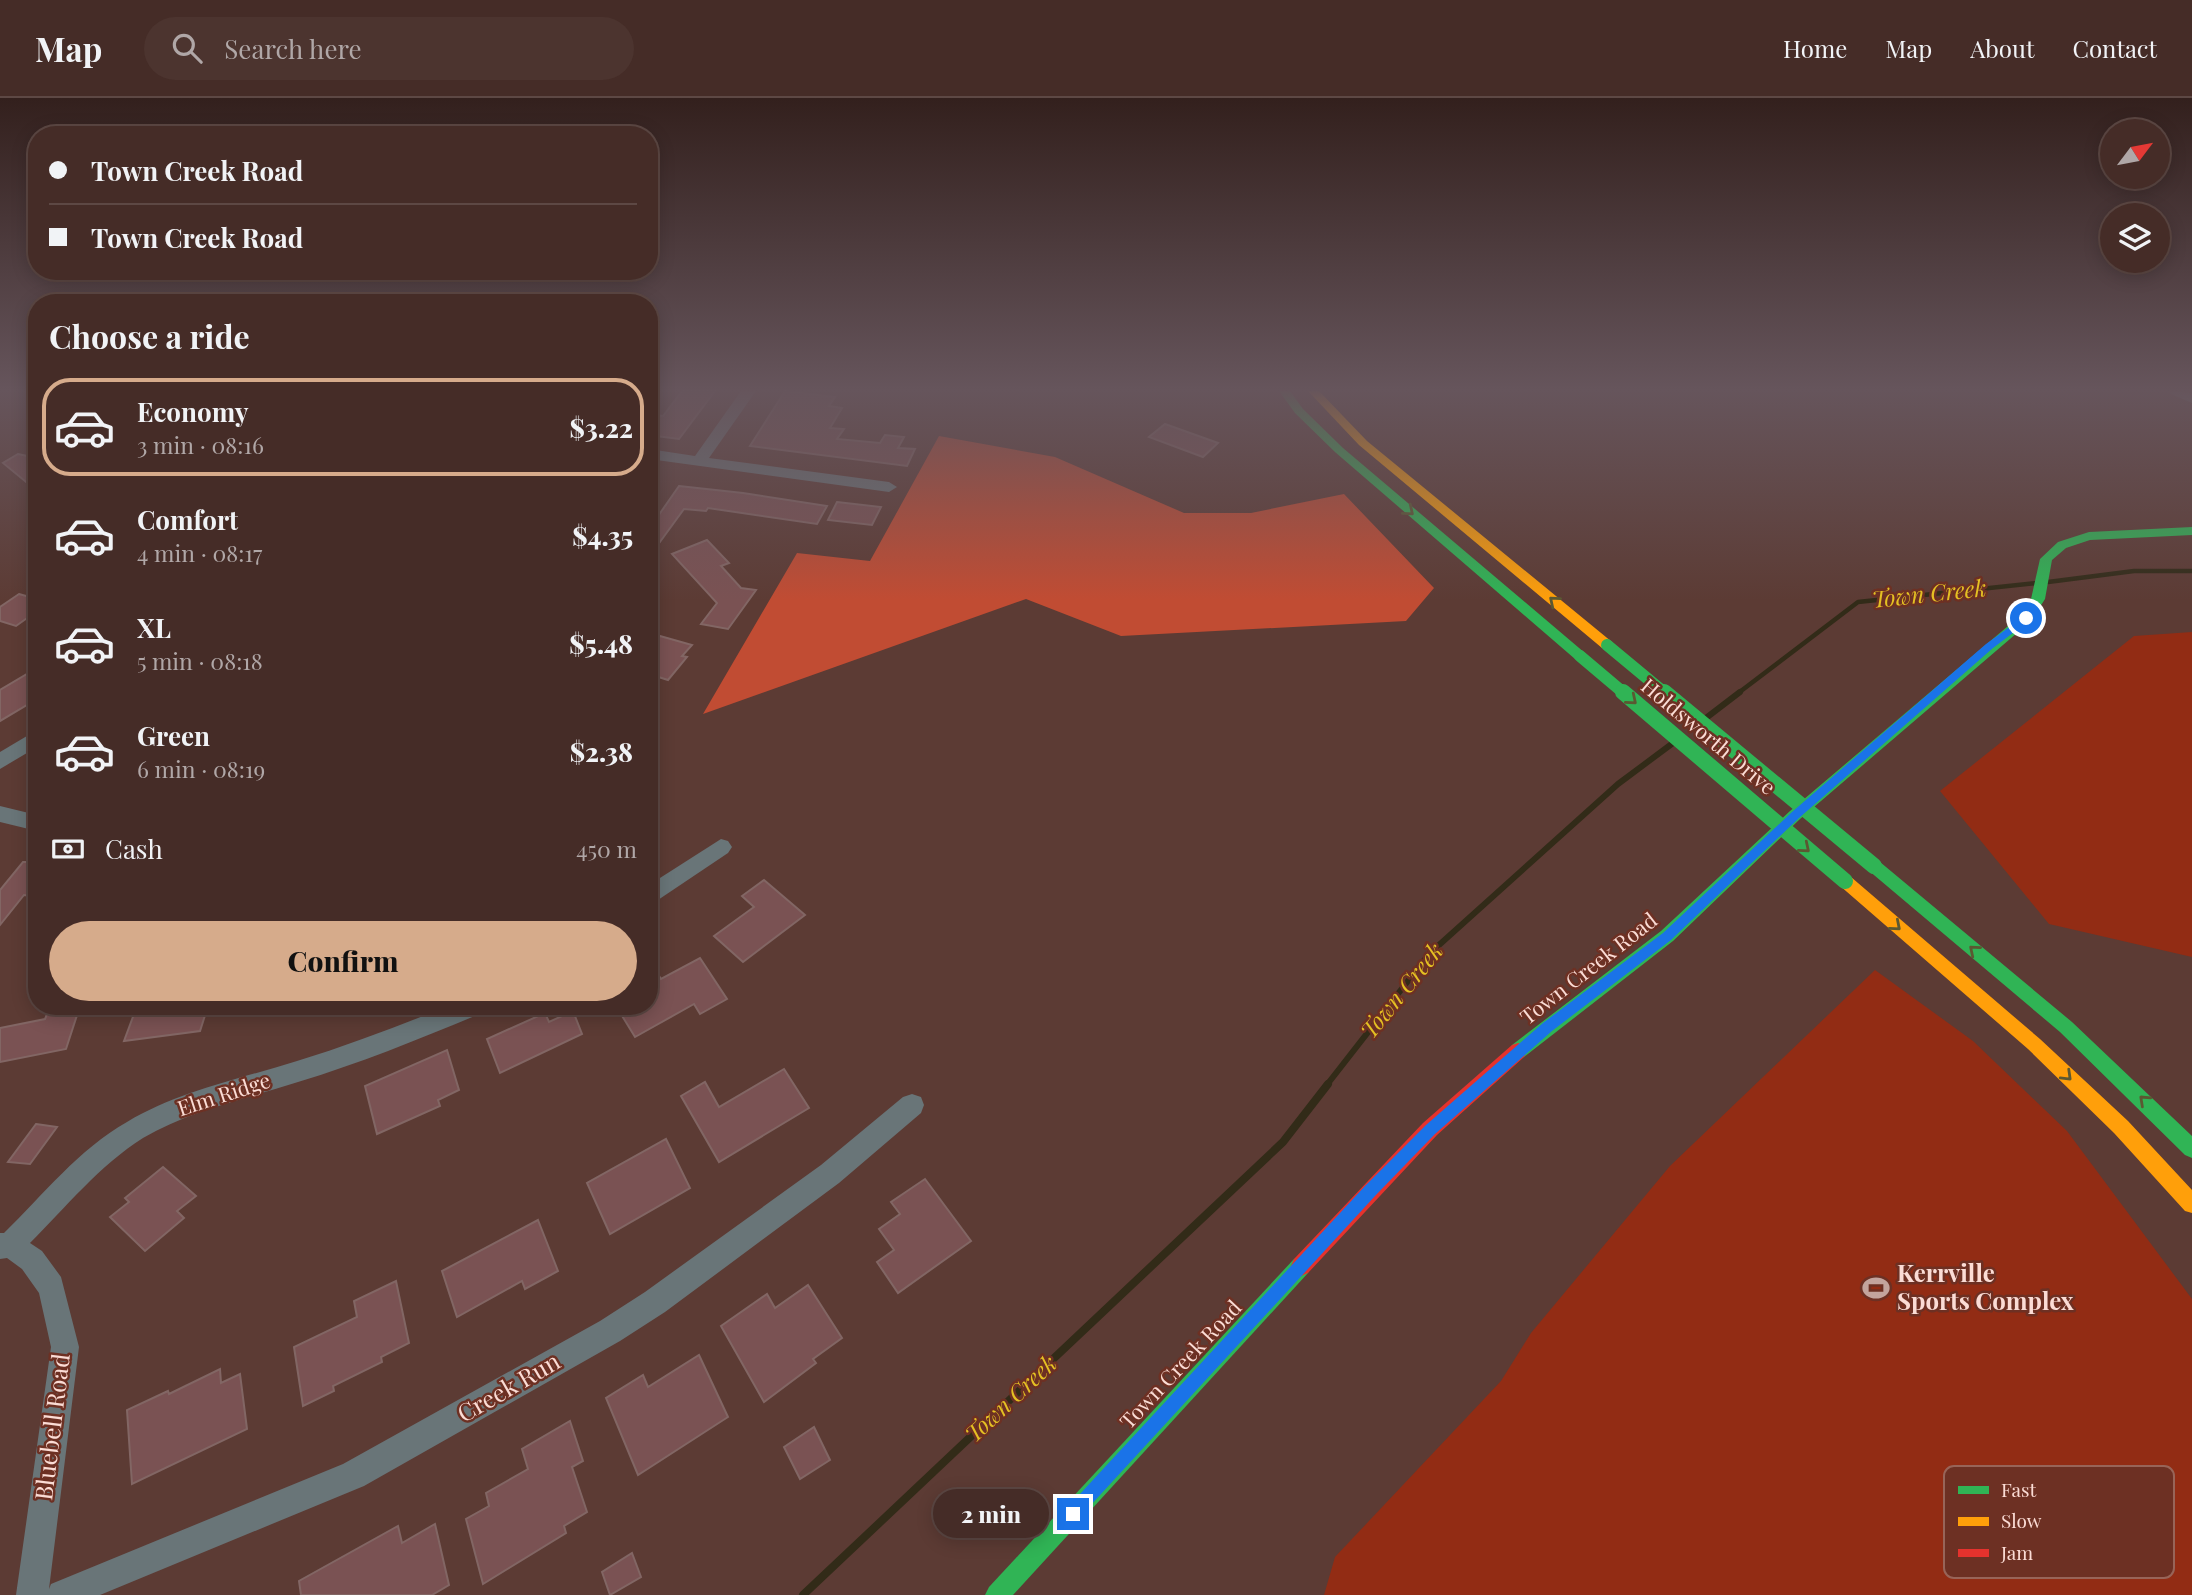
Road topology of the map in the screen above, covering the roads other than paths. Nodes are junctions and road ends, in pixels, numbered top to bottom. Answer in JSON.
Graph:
{"nodes":[{"id":1,"x":705,"y":461,"type":"edge"},
{"id":2,"x":1352,"y":461,"type":"edge"},
{"id":3,"x":1385,"y":461,"type":"edge"},
{"id":4,"x":890,"y":487,"type":"dead end"},
{"id":5,"x":2192,"y":531,"type":"edge"},
{"id":6,"x":28,"y":743,"type":"edge"},
{"id":7,"x":0,"y":762,"type":"edge"},
{"id":8,"x":0,"y":814,"type":"edge"},
{"id":9,"x":28,"y":821,"type":"edge"},
{"id":10,"x":721,"y":847,"type":"dead end"},
{"id":11,"x":658,"y":891,"type":"edge"},
{"id":12,"x":452,"y":1015,"type":"edge"},
{"id":13,"x":912,"y":1105,"type":"dead end"},
{"id":14,"x":2192,"y":1149,"type":"edge"},
{"id":15,"x":2192,"y":1204,"type":"edge"},
{"id":16,"x":5,"y":1246,"type":"edge"},
{"id":17,"x":32,"y":1595,"type":"edge"},
{"id":18,"x":62,"y":1595,"type":"edge"},
{"id":19,"x":998,"y":1595,"type":"edge"}],
"edges":[{"from":1,"to":4,"type":"street"},
{"from":2,"to":15,"type":"main road","name":"Holdsworth Drive","one_way":true,"bridge":true},
{"from":14,"to":3,"type":"main road","name":"Holdsworth Drive","one_way":true,"bridge":true},
{"from":5,"to":19,"type":"main road","name":"Town Creek Road"},
{"from":6,"to":7,"type":"street"},
{"from":8,"to":9,"type":"street"},
{"from":10,"to":11,"type":"street"},
{"from":12,"to":16,"type":"street","name":"Elm Ridge"},
{"from":13,"to":18,"type":"street","name":"Creek Run"},
{"from":16,"to":17,"type":"street","name":"Bluebell Road"}]}
